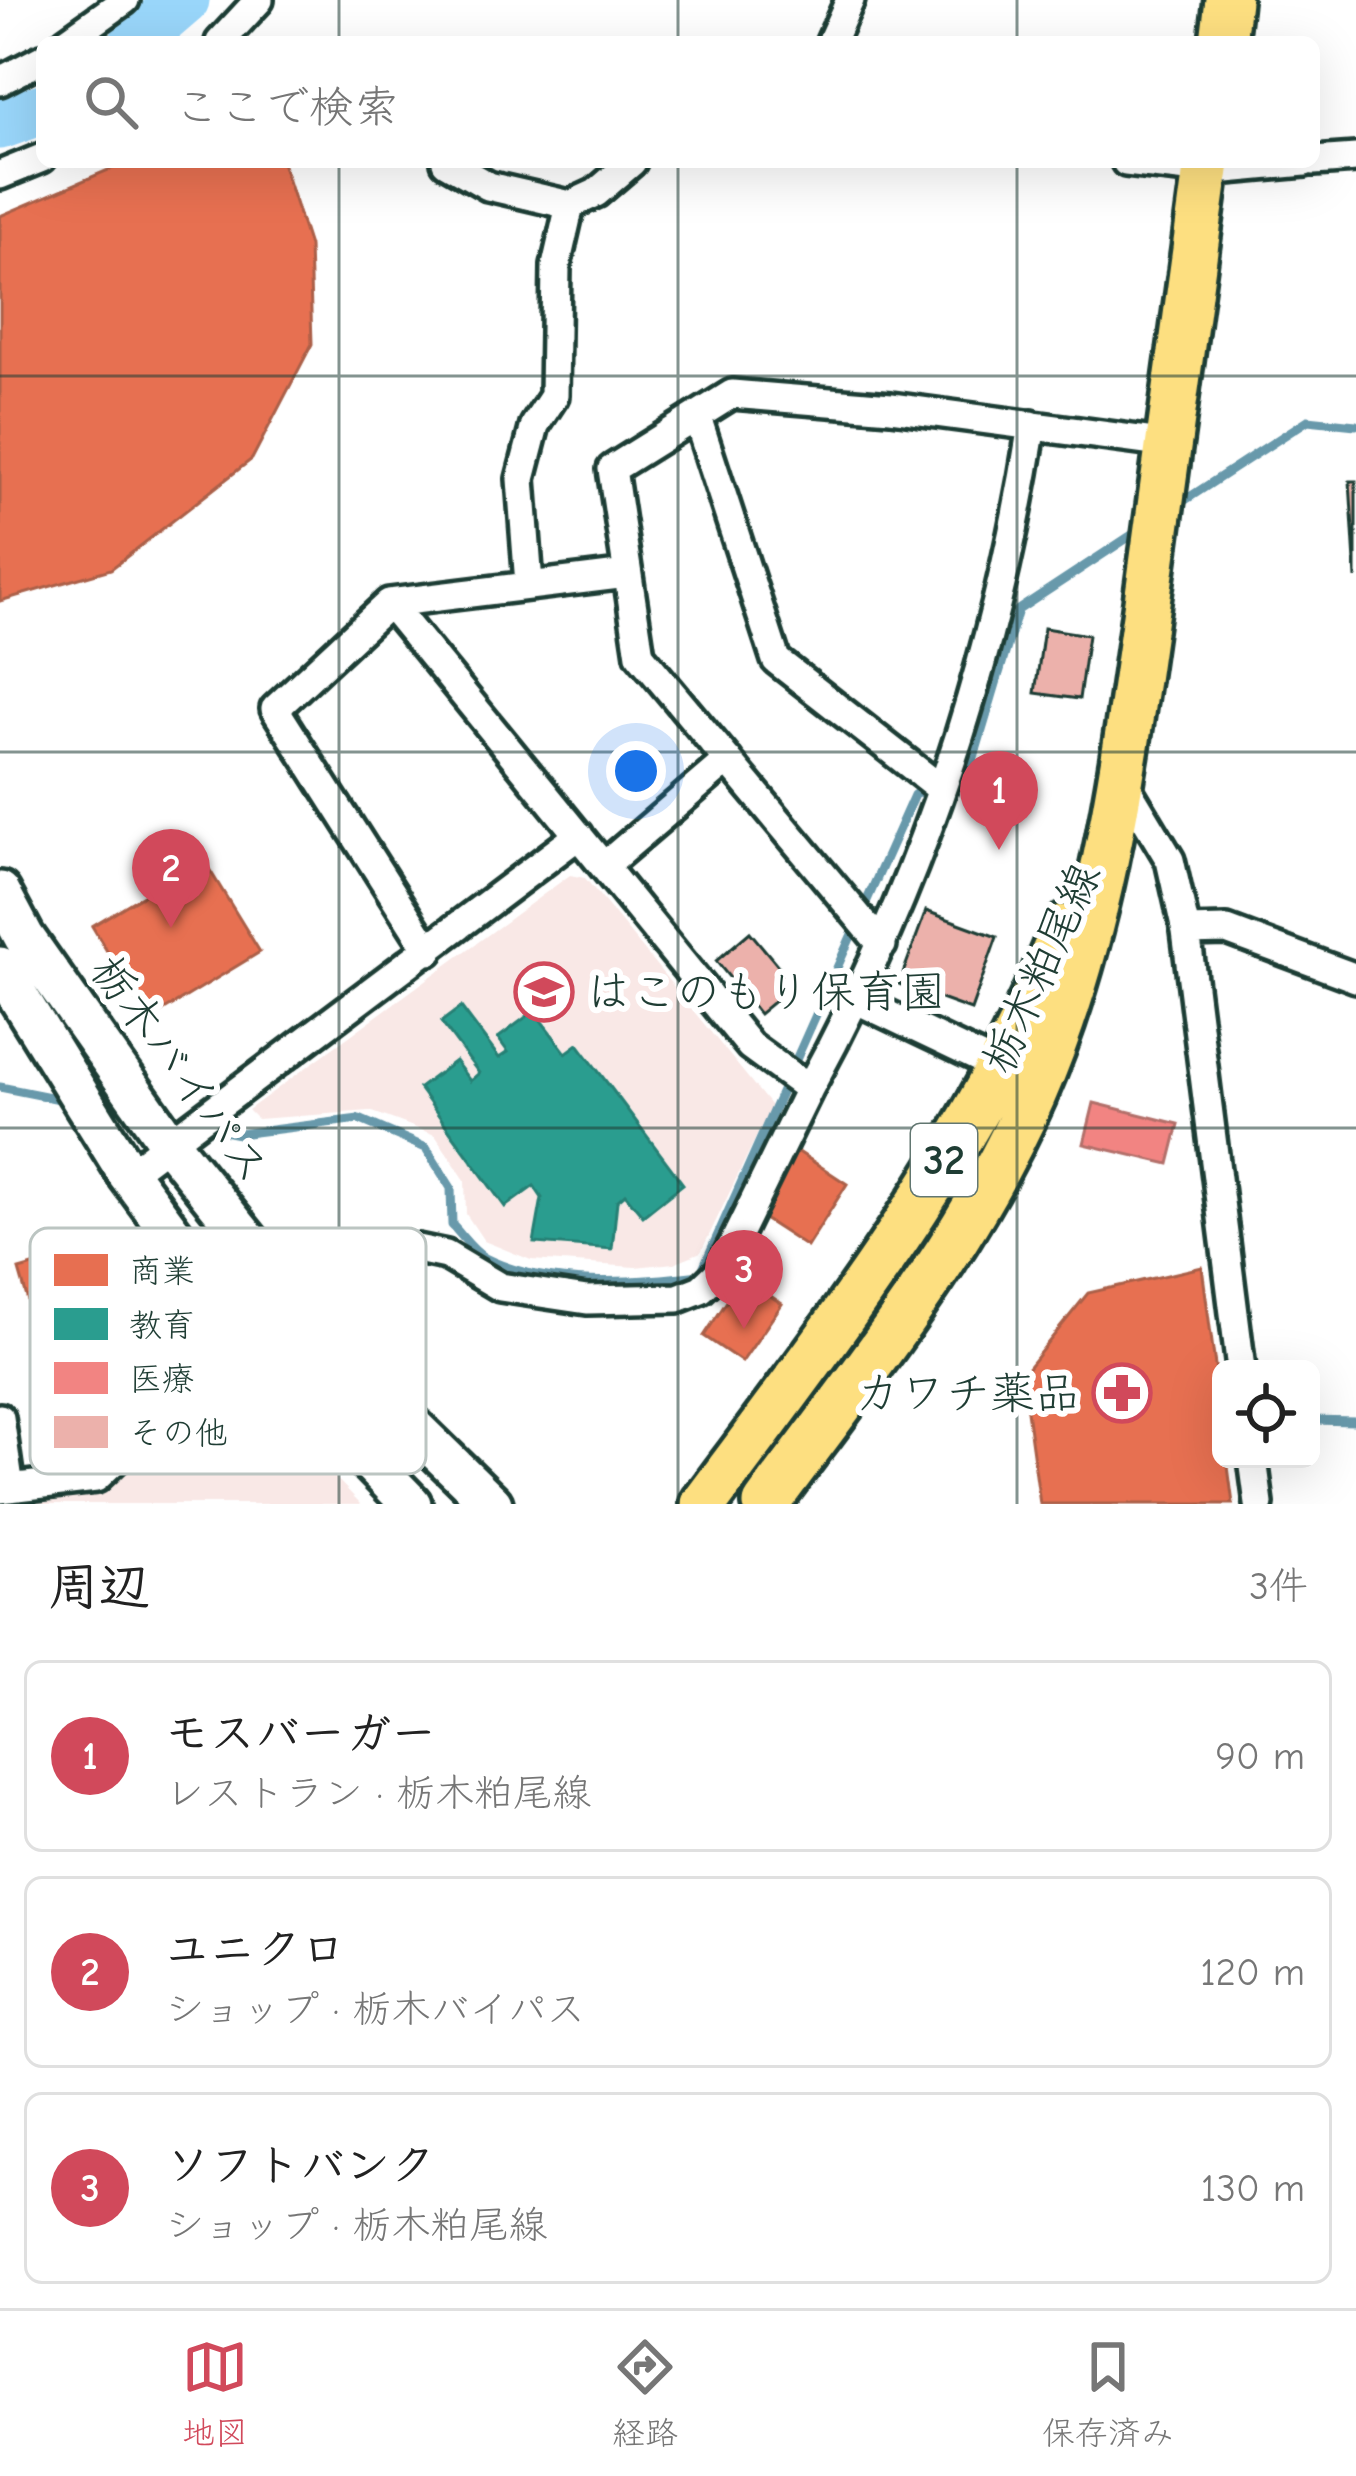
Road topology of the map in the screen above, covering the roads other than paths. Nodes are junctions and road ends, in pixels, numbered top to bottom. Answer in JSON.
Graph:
{"nodes":[{"id":1,"x":125,"y":0,"type":"edge"},
{"id":2,"x":259,"y":0,"type":"edge"},
{"id":3,"x":850,"y":0,"type":"edge"},
{"id":4,"x":1228,"y":0,"type":"edge"},
{"id":5,"x":74,"y":36,"type":"edge"},
{"id":6,"x":226,"y":36,"type":"edge"},
{"id":7,"x":834,"y":36,"type":"edge"},
{"id":8,"x":1224,"y":36,"type":"edge"},
{"id":9,"x":36,"y":61,"type":"edge"},
{"id":10,"x":0,"y":81,"type":"edge"},
{"id":11,"x":1356,"y":158,"type":"edge"},
{"id":12,"x":36,"y":160,"type":"edge"},
{"id":13,"x":1320,"y":161,"type":"edge"},
{"id":14,"x":456,"y":168,"type":"edge"},
{"id":15,"x":625,"y":168,"type":"edge"},
{"id":16,"x":1206,"y":168,"type":"edge"},
{"id":17,"x":0,"y":175,"type":"edge"},
{"id":18,"x":570,"y":205,"type":"junction"},
{"id":19,"x":697,"y":417,"type":"junction"},
{"id":20,"x":1032,"y":425,"type":"junction"},
{"id":21,"x":1169,"y":444,"type":"junction"},
{"id":22,"x":626,"y":574,"type":"junction"},
{"id":23,"x":529,"y":584,"type":"junction"},
{"id":24,"x":389,"y":603,"type":"junction"},
{"id":25,"x":728,"y":760,"type":"junction"},
{"id":26,"x":1122,"y":780,"type":"junction"},
{"id":27,"x":941,"y":789,"type":"junction"},
{"id":28,"x":579,"y":836,"type":"junction"},
{"id":29,"x":604,"y":866,"type":"junction"},
{"id":30,"x":0,"y":892,"type":"edge"},
{"id":31,"x":1186,"y":931,"type":"junction"},
{"id":32,"x":882,"y":945,"type":"junction"},
{"id":33,"x":429,"y":951,"type":"junction"},
{"id":34,"x":0,"y":967,"type":"edge"},
{"id":35,"x":1356,"y":978,"type":"edge"},
{"id":36,"x":857,"y":1000,"type":"junction"},
{"id":37,"x":1000,"y":1068,"type":"junction"},
{"id":38,"x":809,"y":1089,"type":"junction"},
{"id":39,"x":169,"y":1143,"type":"junction"},
{"id":40,"x":128,"y":1174,"type":"junction"},
{"id":41,"x":168,"y":1228,"type":"edge"},
{"id":42,"x":237,"y":1228,"type":"edge"},
{"id":43,"x":426,"y":1251,"type":"edge"},
{"id":44,"x":1240,"y":1360,"type":"edge"},
{"id":45,"x":0,"y":1418,"type":"edge"},
{"id":46,"x":426,"y":1440,"type":"edge"},
{"id":47,"x":1254,"y":1468,"type":"edge"},
{"id":48,"x":100,"y":1474,"type":"edge"},
{"id":49,"x":382,"y":1474,"type":"edge"},
{"id":50,"x":5,"y":1489,"type":"edge"},
{"id":51,"x":411,"y":1504,"type":"edge"},
{"id":52,"x":492,"y":1504,"type":"edge"},
{"id":53,"x":704,"y":1504,"type":"edge"},
{"id":54,"x":766,"y":1504,"type":"edge"},
{"id":55,"x":1259,"y":1504,"type":"edge"}],
"edges":[{"from":1,"to":5,"type":"street"},
{"from":2,"to":6,"type":"street"},
{"from":3,"to":7,"type":"street"},
{"from":4,"to":8,"type":"main road"},
{"from":9,"to":10,"type":"street"},
{"from":11,"to":13,"type":"street"},
{"from":12,"to":17,"type":"street"},
{"from":14,"to":18,"type":"street"},
{"from":15,"to":18,"type":"street"},
{"from":16,"to":21,"type":"main road","name":"栃木粕尾線","number":"32"},
{"from":18,"to":23,"type":"street"},
{"from":19,"to":20,"type":"street"},
{"from":19,"to":22,"type":"street"},
{"from":19,"to":27,"type":"street"},
{"from":20,"to":21,"type":"street"},
{"from":20,"to":27,"type":"street"},
{"from":21,"to":26,"type":"main road","name":"栃木粕尾線","number":"32"},
{"from":22,"to":23,"type":"street"},
{"from":22,"to":25,"type":"street"},
{"from":23,"to":24,"type":"street"},
{"from":24,"to":28,"type":"street"},
{"from":24,"to":33,"type":"street"},
{"from":25,"to":29,"type":"street"},
{"from":25,"to":32,"type":"street"},
{"from":26,"to":31,"type":"street"},
{"from":26,"to":37,"type":"main road","name":"栃木粕尾線","number":"32"},
{"from":26,"to":54,"type":"main road","name":"栃木粕尾線","number":"32"},
{"from":27,"to":32,"type":"street"},
{"from":28,"to":29,"type":"street"},
{"from":28,"to":33,"type":"street"},
{"from":29,"to":38,"type":"street"},
{"from":30,"to":39,"type":"main road","name":"栃木バイパス"},
{"from":31,"to":35,"type":"street"},
{"from":31,"to":44,"type":"street"},
{"from":32,"to":36,"type":"street"},
{"from":33,"to":39,"type":"street"},
{"from":34,"to":40,"type":"main road","name":"栃木バイパス"},
{"from":36,"to":37,"type":"street"},
{"from":36,"to":38,"type":"street"},
{"from":37,"to":53,"type":"main road","name":"栃木粕尾線","number":"32"},
{"from":38,"to":43,"type":"street"},
{"from":39,"to":40,"type":"street"},
{"from":39,"to":42,"type":"main road","name":"栃木バイパス"},
{"from":40,"to":41,"type":"main road","name":"栃木バイパス"},
{"from":45,"to":50,"type":"street"},
{"from":46,"to":52,"type":"main road","name":"栃木バイパス"},
{"from":47,"to":55,"type":"street"},
{"from":48,"to":50,"type":"street"},
{"from":49,"to":51,"type":"main road","name":"栃木バイパス"}]}
